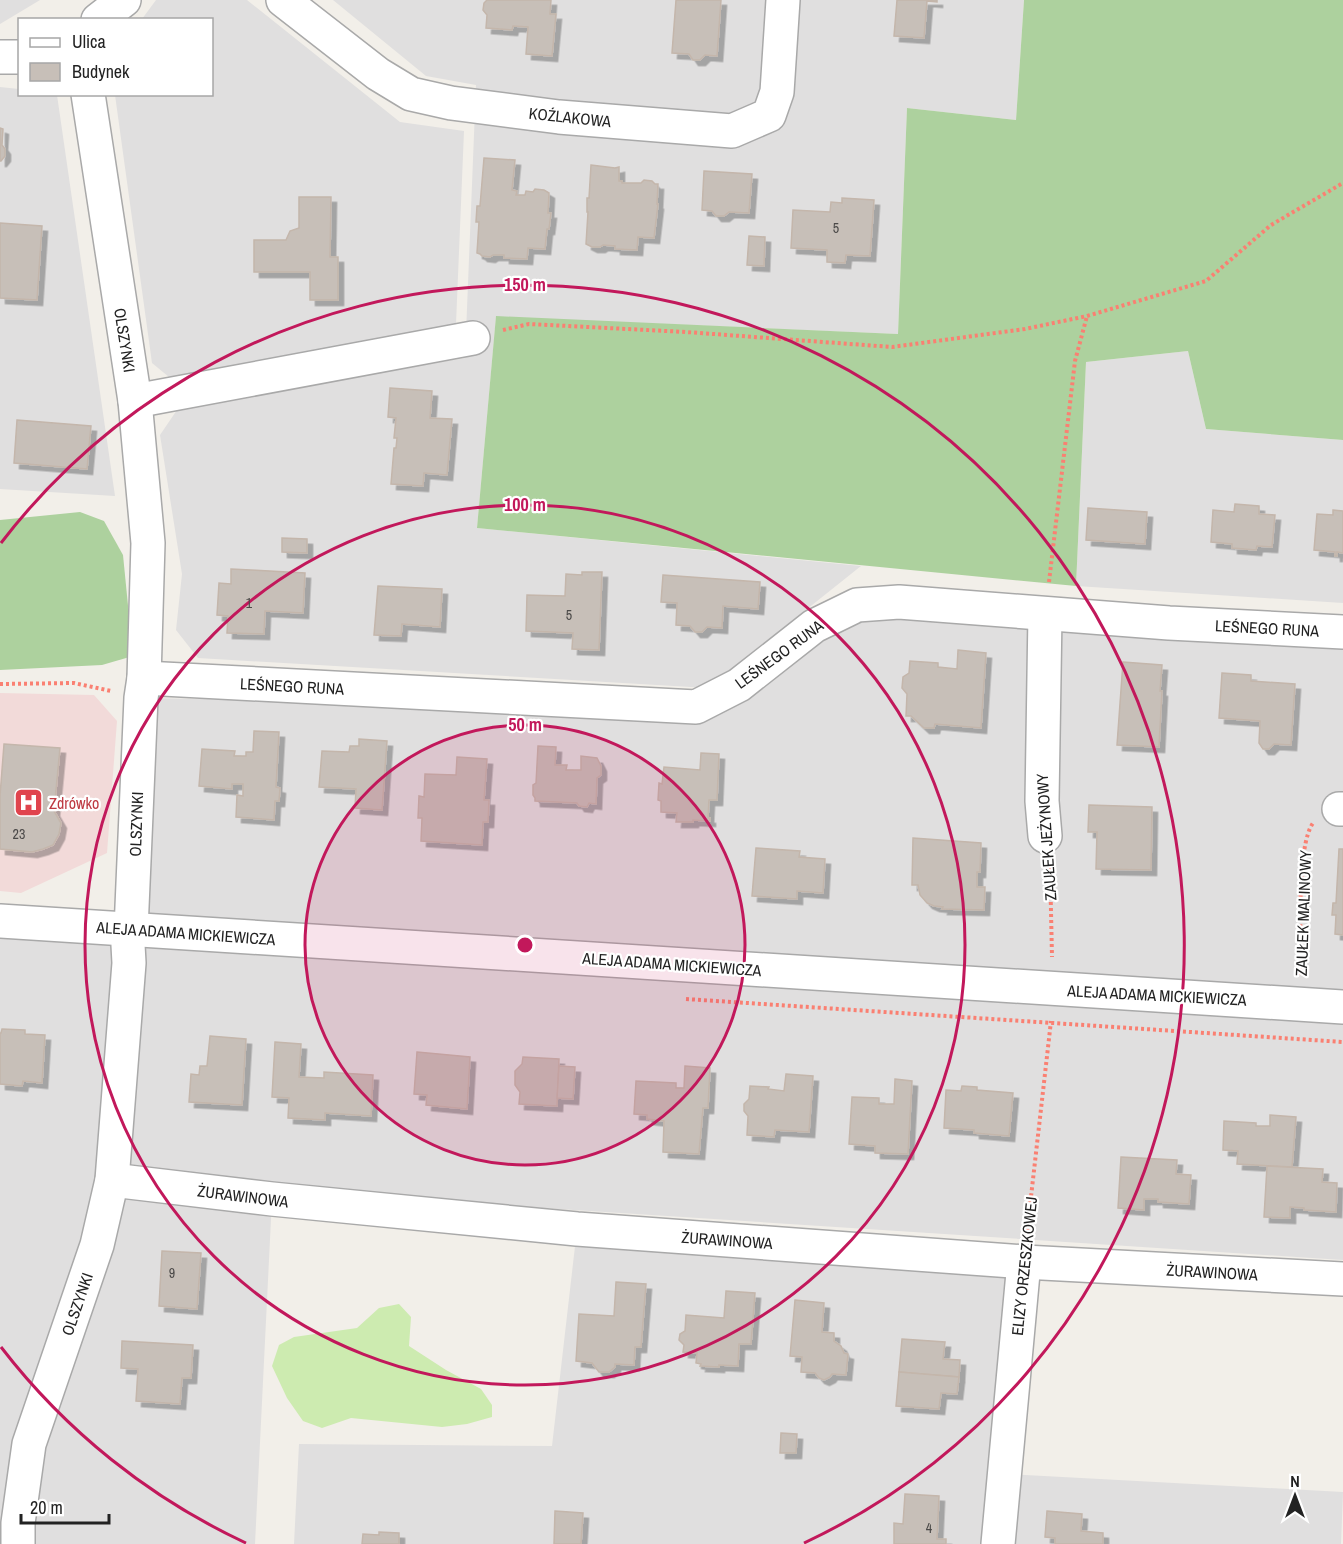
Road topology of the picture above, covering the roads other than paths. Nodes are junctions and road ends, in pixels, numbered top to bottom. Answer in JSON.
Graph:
{"nodes":[{"id":1,"x":124,"y":0,"type":"edge"},
{"id":2,"x":283,"y":0,"type":"edge"},
{"id":3,"x":783,"y":0,"type":"edge"},
{"id":4,"x":101,"y":18,"type":"edge"},
{"id":5,"x":0,"y":57,"type":"edge"},
{"id":6,"x":18,"y":57,"type":"edge"},
{"id":7,"x":88,"y":96,"type":"edge"},
{"id":8,"x":473,"y":338,"type":"road end"},
{"id":9,"x":135,"y":401,"type":"junction"},
{"id":10,"x":1045,"y":614,"type":"junction"},
{"id":11,"x":1343,"y":632,"type":"edge"},
{"id":12,"x":143,"y":688,"type":"junction"},
{"id":13,"x":1045,"y":836,"type":"road end"},
{"id":14,"x":0,"y":921,"type":"edge"},
{"id":15,"x":131,"y":930,"type":"junction"},
{"id":16,"x":1343,"y":1007,"type":"edge"},
{"id":17,"x":112,"y":1180,"type":"junction"},
{"id":18,"x":1024,"y":1262,"type":"junction"},
{"id":19,"x":1343,"y":1279,"type":"edge"},
{"id":20,"x":18,"y":1544,"type":"edge"},
{"id":21,"x":998,"y":1544,"type":"edge"}],
"edges":[{"from":1,"to":4,"type":"street"},
{"from":2,"to":3,"type":"street","name":"KOŹLAKOWA"},
{"from":5,"to":6,"type":"street"},
{"from":7,"to":9,"type":"street","name":"OLSZYNKI"},
{"from":8,"to":9,"type":"street"},
{"from":9,"to":12,"type":"street","name":"OLSZYNKI"},
{"from":10,"to":11,"type":"street","name":"LEŚNEGO RUNA"},
{"from":10,"to":12,"type":"street","name":"LEŚNEGO RUNA"},
{"from":10,"to":13,"type":"street","name":"ZAUŁEK JEŻYNOWY"},
{"from":12,"to":15,"type":"street","name":"OLSZYNKI"},
{"from":14,"to":15,"type":"street","name":"ALEJA ADAMA MICKIEWICZA"},
{"from":15,"to":16,"type":"street","name":"ALEJA ADAMA MICKIEWICZA"},
{"from":15,"to":17,"type":"street","name":"OLSZYNKI"},
{"from":17,"to":18,"type":"street","name":"ŻURAWINOWA"},
{"from":17,"to":20,"type":"street","name":"OLSZYNKI"},
{"from":18,"to":19,"type":"street","name":"ŻURAWINOWA"},
{"from":18,"to":21,"type":"street","name":"ELIZY ORZESZKOWEJ"}]}
